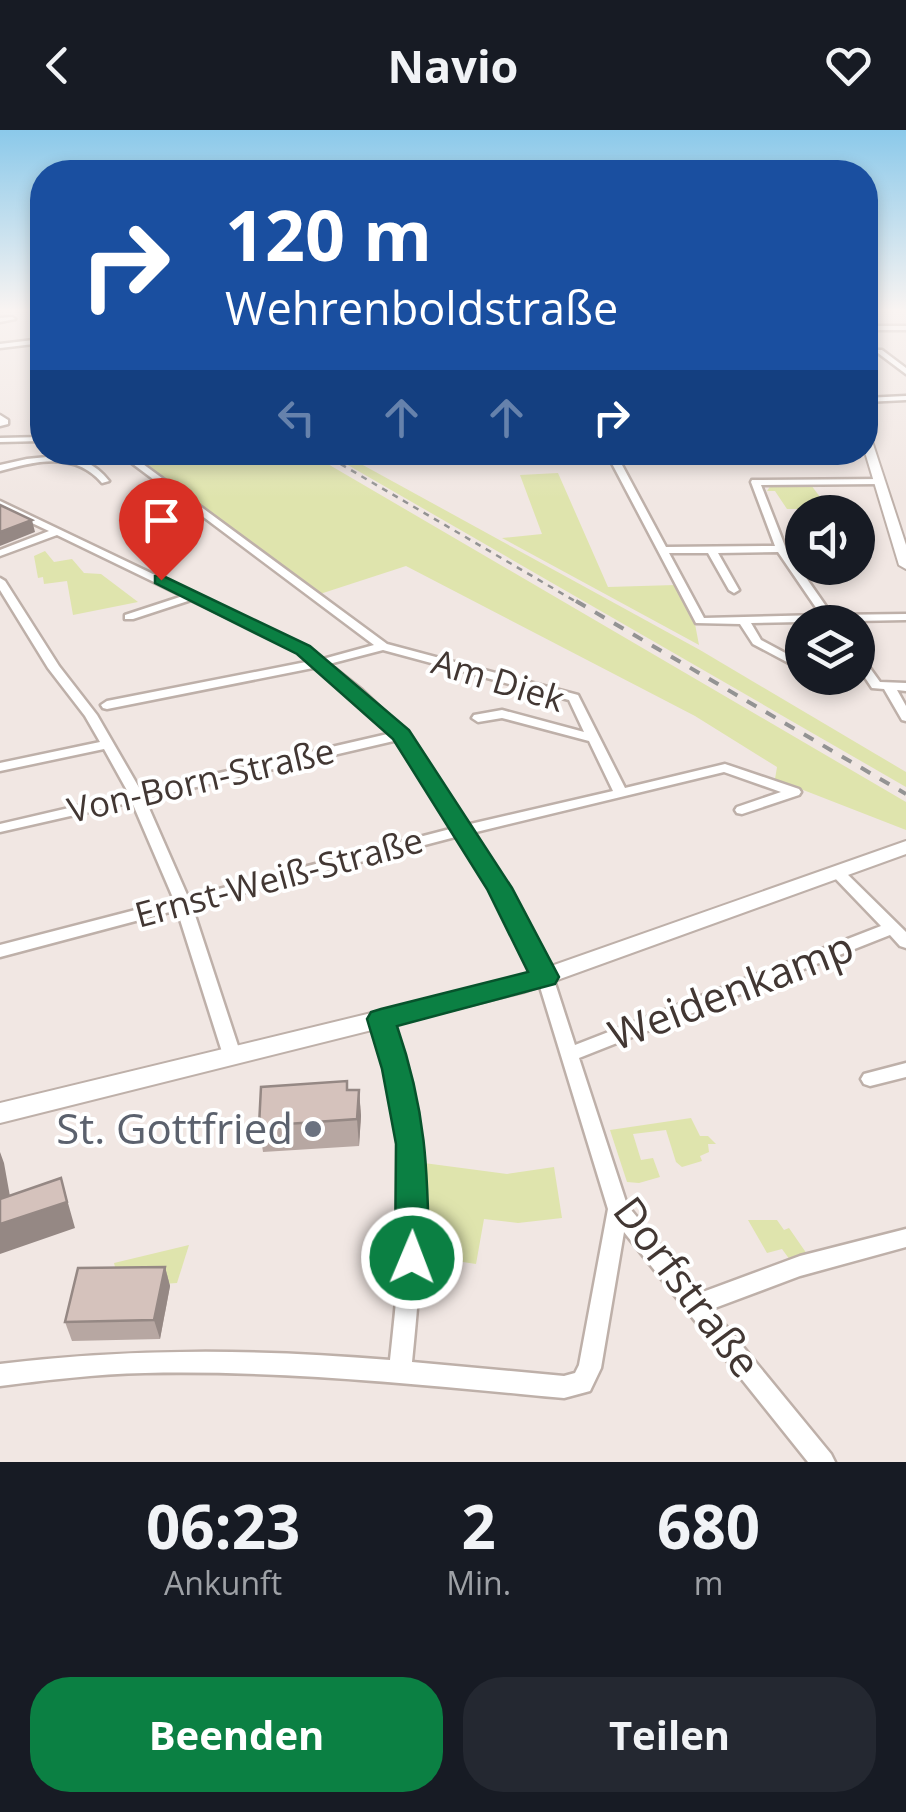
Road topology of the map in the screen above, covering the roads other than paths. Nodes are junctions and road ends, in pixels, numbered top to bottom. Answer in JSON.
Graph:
{"nodes":[{"id":1,"x":906,"y":398,"type":"edge"},
{"id":2,"x":878,"y":399,"type":"edge"},
{"id":3,"x":30,"y":439,"type":"edge"},
{"id":4,"x":0,"y":440,"type":"edge"},
{"id":5,"x":30,"y":461,"type":"edge"},
{"id":6,"x":86,"y":465,"type":"edge"},
{"id":7,"x":140,"y":465,"type":"edge"},
{"id":8,"x":617,"y":465,"type":"edge"},
{"id":9,"x":875,"y":465,"type":"edge"},
{"id":10,"x":0,"y":468,"type":"edge"},
{"id":11,"x":104,"y":481,"type":"dead end"},
{"id":12,"x":880,"y":481,"type":"junction"},
{"id":13,"x":0,"y":504,"type":"edge"},
{"id":14,"x":58,"y":532,"type":"junction"},
{"id":15,"x":710,"y":548,"type":"junction"},
{"id":16,"x":781,"y":549,"type":"junction"},
{"id":17,"x":664,"y":550,"type":"junction"},
{"id":18,"x":0,"y":554,"type":"edge"},
{"id":19,"x":906,"y":565,"type":"edge"},
{"id":20,"x":0,"y":581,"type":"edge"},
{"id":21,"x":734,"y":590,"type":"dead end"},
{"id":22,"x":193,"y":596,"type":"junction"},
{"id":23,"x":819,"y":605,"type":"edge"},
{"id":24,"x":906,"y":616,"type":"edge"},
{"id":25,"x":129,"y":617,"type":"dead end"},
{"id":26,"x":875,"y":618,"type":"edge"},
{"id":27,"x":744,"y":621,"type":"junction"},
{"id":28,"x":785,"y":621,"type":"edge"},
{"id":29,"x":383,"y":646,"type":"junction"},
{"id":30,"x":785,"y":657,"type":"edge"},
{"id":31,"x":321,"y":662,"type":"junction"},
{"id":32,"x":875,"y":684,"type":"edge"},
{"id":33,"x":890,"y":686,"type":"junction"},
{"id":34,"x":906,"y":687,"type":"edge"},
{"id":35,"x":107,"y":705,"type":"dead end"},
{"id":36,"x":906,"y":717,"type":"edge"},
{"id":37,"x":478,"y":718,"type":"dead end"},
{"id":38,"x":401,"y":735,"type":"junction"},
{"id":39,"x":592,"y":738,"type":"junction"},
{"id":40,"x":108,"y":744,"type":"junction"},
{"id":41,"x":0,"y":766,"type":"edge"},
{"id":42,"x":620,"y":794,"type":"junction"},
{"id":43,"x":137,"y":796,"type":"junction"},
{"id":44,"x":742,"y":810,"type":"dead end"},
{"id":45,"x":0,"y":828,"type":"edge"},
{"id":46,"x":462,"y":831,"type":"junction"},
{"id":47,"x":906,"y":847,"type":"edge"},
{"id":48,"x":836,"y":872,"type":"junction"},
{"id":49,"x":182,"y":904,"type":"junction"},
{"id":50,"x":892,"y":928,"type":"junction"},
{"id":51,"x":906,"y":942,"type":"edge"},
{"id":52,"x":0,"y":951,"type":"edge"},
{"id":53,"x":545,"y":977,"type":"junction"},
{"id":54,"x":381,"y":1019,"type":"junction"},
{"id":55,"x":570,"y":1054,"type":"junction"},
{"id":56,"x":232,"y":1055,"type":"junction"},
{"id":57,"x":906,"y":1070,"type":"edge"},
{"id":58,"x":870,"y":1079,"type":"dead end"},
{"id":59,"x":0,"y":1113,"type":"edge"},
{"id":60,"x":618,"y":1208,"type":"junction"},
{"id":61,"x":906,"y":1238,"type":"edge"},
{"id":62,"x":698,"y":1304,"type":"junction"},
{"id":63,"x":400,"y":1372,"type":"junction"},
{"id":64,"x":0,"y":1375,"type":"edge"},
{"id":65,"x":823,"y":1462,"type":"edge"}],
"edges":[{"from":1,"to":2,"type":"street"},
{"from":3,"to":4,"type":"street"},
{"from":5,"to":10,"type":"street"},
{"from":6,"to":11,"type":"street"},
{"from":7,"to":29,"type":"street"},
{"from":8,"to":17,"type":"street"},
{"from":9,"to":12,"type":"street"},
{"from":12,"to":16,"type":"street"},
{"from":12,"to":19,"type":"street"},
{"from":13,"to":14,"type":"street","name":"Dorfstraße"},
{"from":14,"to":18,"type":"street"},
{"from":14,"to":22,"type":"street","name":"Dorfstraße"},
{"from":15,"to":16,"type":"street"},
{"from":15,"to":17,"type":"street"},
{"from":15,"to":21,"type":"street"},
{"from":16,"to":23,"type":"street"},
{"from":17,"to":27,"type":"street"},
{"from":20,"to":40,"type":"street"},
{"from":22,"to":25,"type":"street"},
{"from":22,"to":31,"type":"street","name":"Dorfstraße"},
{"from":24,"to":26,"type":"street"},
{"from":27,"to":28,"type":"street"},
{"from":27,"to":30,"type":"street"},
{"from":29,"to":31,"type":"street"},
{"from":29,"to":39,"type":"street","name":"Am Diek"},
{"from":31,"to":35,"type":"street"},
{"from":31,"to":38,"type":"street","name":"Dorfstraße"},
{"from":32,"to":33,"type":"street"},
{"from":33,"to":34,"type":"street"},
{"from":33,"to":36,"type":"street"},
{"from":37,"to":39,"type":"street","name":"Am Diek"},
{"from":38,"to":43,"type":"street","name":"Von-Born-Straße"},
{"from":38,"to":46,"type":"street","name":"Dorfstraße"},
{"from":39,"to":42,"type":"street","name":"Am Diek"},
{"from":40,"to":41,"type":"street"},
{"from":40,"to":43,"type":"street"},
{"from":42,"to":44,"type":"street","name":"Ernst-Weiß-Straße"},
{"from":42,"to":46,"type":"street","name":"Ernst-Weiß-Straße"},
{"from":43,"to":45,"type":"street","name":"Von-Born-Straße"},
{"from":43,"to":49,"type":"street"},
{"from":46,"to":49,"type":"street","name":"Ernst-Weiß-Straße"},
{"from":46,"to":53,"type":"street","name":"Dorfstraße"},
{"from":47,"to":48,"type":"street"},
{"from":48,"to":50,"type":"street","name":"Weidenkamp"},
{"from":48,"to":53,"type":"street"},
{"from":49,"to":52,"type":"street","name":"Ernst-Weiß-Straße"},
{"from":49,"to":56,"type":"street"},
{"from":50,"to":51,"type":"street","name":"Weidenkamp"},
{"from":50,"to":55,"type":"street","name":"Weidenkamp"},
{"from":53,"to":54,"type":"street"},
{"from":53,"to":55,"type":"street","name":"Dorfstraße"},
{"from":54,"to":56,"type":"street"},
{"from":54,"to":63,"type":"street"},
{"from":55,"to":60,"type":"street","name":"Dorfstraße"},
{"from":56,"to":59,"type":"street"},
{"from":57,"to":58,"type":"street"},
{"from":60,"to":62,"type":"street","name":"Dorfstraße"},
{"from":60,"to":63,"type":"street"},
{"from":61,"to":62,"type":"street"},
{"from":62,"to":65,"type":"street","name":"Dorfstraße"},
{"from":63,"to":64,"type":"street"}]}
